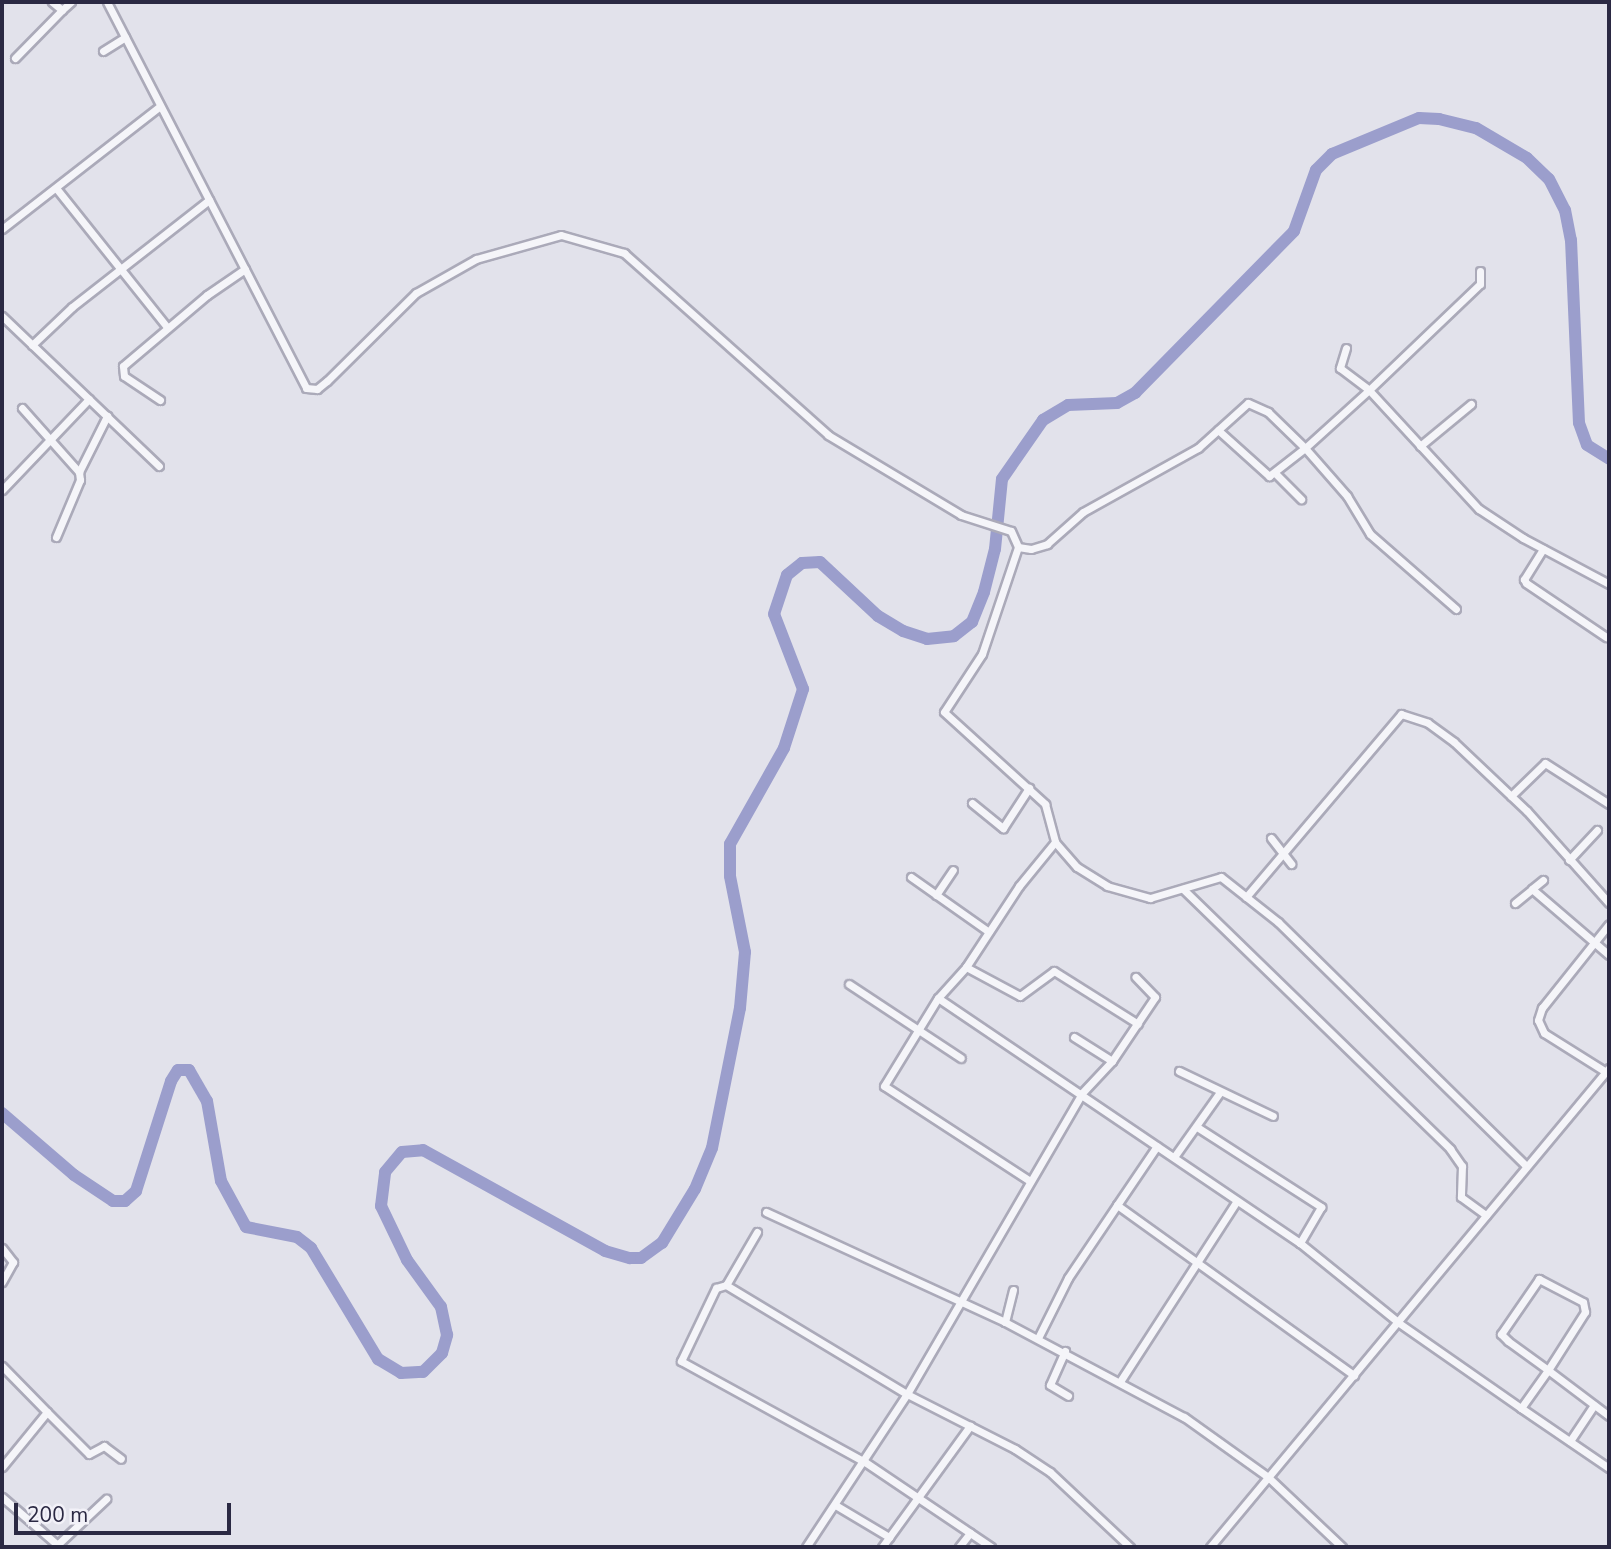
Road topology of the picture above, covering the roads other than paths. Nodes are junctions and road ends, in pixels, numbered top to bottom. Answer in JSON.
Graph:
{"nodes":[{"id":1,"x":52,"y":2,"type":"edge"},
{"id":2,"x":71,"y":2,"type":"edge"},
{"id":3,"x":107,"y":2,"type":"edge"},
{"id":4,"x":62,"y":10,"type":"junction"},
{"id":5,"x":125,"y":37,"type":"junction"},
{"id":6,"x":103,"y":51,"type":"dead end"},
{"id":7,"x":15,"y":58,"type":"dead end"},
{"id":8,"x":160,"y":106,"type":"junction"},
{"id":9,"x":56,"y":188,"type":"junction"},
{"id":10,"x":208,"y":200,"type":"junction"},
{"id":11,"x":2,"y":229,"type":"edge"},
{"id":12,"x":120,"y":268,"type":"junction"},
{"id":13,"x":245,"y":269,"type":"junction"},
{"id":14,"x":1480,"y":271,"type":"dead end"},
{"id":15,"x":2,"y":316,"type":"edge"},
{"id":16,"x":167,"y":327,"type":"junction"},
{"id":17,"x":32,"y":345,"type":"junction"},
{"id":18,"x":1346,"y":348,"type":"dead end"},
{"id":19,"x":1369,"y":390,"type":"junction"},
{"id":20,"x":89,"y":399,"type":"junction"},
{"id":21,"x":160,"y":400,"type":"dead end"},
{"id":22,"x":1471,"y":404,"type":"dead end"},
{"id":23,"x":22,"y":408,"type":"dead end"},
{"id":24,"x":107,"y":416,"type":"junction"},
{"id":25,"x":1217,"y":430,"type":"junction"},
{"id":26,"x":50,"y":440,"type":"junction"},
{"id":27,"x":1420,"y":446,"type":"junction"},
{"id":28,"x":1305,"y":448,"type":"junction"},
{"id":29,"x":159,"y":466,"type":"dead end"},
{"id":30,"x":79,"y":472,"type":"junction"},
{"id":31,"x":1275,"y":473,"type":"junction"},
{"id":32,"x":2,"y":490,"type":"edge"},
{"id":33,"x":1301,"y":499,"type":"dead end"},
{"id":34,"x":55,"y":537,"type":"dead end"},
{"id":35,"x":1018,"y":547,"type":"junction"},
{"id":36,"x":1543,"y":549,"type":"junction"},
{"id":37,"x":1609,"y":583,"type":"edge"},
{"id":38,"x":1456,"y":609,"type":"dead end"},
{"id":39,"x":1606,"y":637,"type":"dead end"},
{"id":40,"x":1030,"y":788,"type":"junction"},
{"id":41,"x":1511,"y":796,"type":"junction"},
{"id":42,"x":972,"y":803,"type":"dead end"},
{"id":43,"x":1609,"y":804,"type":"edge"},
{"id":44,"x":1597,"y":830,"type":"dead end"},
{"id":45,"x":1271,"y":838,"type":"dead end"},
{"id":46,"x":1055,"y":842,"type":"junction"},
{"id":47,"x":1281,"y":856,"type":"junction"},
{"id":48,"x":1569,"y":860,"type":"junction"},
{"id":49,"x":1291,"y":864,"type":"dead end"},
{"id":50,"x":953,"y":870,"type":"dead end"},
{"id":51,"x":911,"y":877,"type":"dead end"},
{"id":52,"x":1543,"y":880,"type":"dead end"},
{"id":53,"x":1183,"y":889,"type":"junction"},
{"id":54,"x":1532,"y":890,"type":"junction"},
{"id":55,"x":936,"y":895,"type":"junction"},
{"id":56,"x":1246,"y":897,"type":"junction"},
{"id":57,"x":1515,"y":903,"type":"dead end"},
{"id":58,"x":1609,"y":903,"type":"edge"},
{"id":59,"x":1609,"y":924,"type":"edge"},
{"id":60,"x":989,"y":932,"type":"junction"},
{"id":61,"x":1593,"y":941,"type":"junction"},
{"id":62,"x":1609,"y":955,"type":"edge"},
{"id":63,"x":966,"y":967,"type":"junction"},
{"id":64,"x":1136,"y":976,"type":"dead end"},
{"id":65,"x":849,"y":984,"type":"dead end"},
{"id":66,"x":938,"y":998,"type":"junction"},
{"id":67,"x":1138,"y":1024,"type":"junction"},
{"id":68,"x":916,"y":1029,"type":"junction"},
{"id":69,"x":1074,"y":1037,"type":"dead end"},
{"id":70,"x":961,"y":1058,"type":"dead end"},
{"id":71,"x":1112,"y":1061,"type":"junction"},
{"id":72,"x":1608,"y":1070,"type":"edge"},
{"id":73,"x":1179,"y":1071,"type":"dead end"},
{"id":74,"x":1082,"y":1093,"type":"junction"},
{"id":75,"x":1220,"y":1093,"type":"junction"},
{"id":76,"x":1273,"y":1116,"type":"dead end"},
{"id":77,"x":1197,"y":1127,"type":"junction"},
{"id":78,"x":1157,"y":1146,"type":"junction"},
{"id":79,"x":1174,"y":1157,"type":"junction"},
{"id":80,"x":1526,"y":1166,"type":"junction"},
{"id":81,"x":1030,"y":1181,"type":"junction"},
{"id":82,"x":1237,"y":1201,"type":"junction"},
{"id":83,"x":1117,"y":1205,"type":"junction"},
{"id":84,"x":766,"y":1212,"type":"dead end"},
{"id":85,"x":1486,"y":1215,"type":"junction"},
{"id":86,"x":757,"y":1232,"type":"dead end"},
{"id":87,"x":1300,"y":1243,"type":"junction"},
{"id":88,"x":2,"y":1248,"type":"edge"},
{"id":89,"x":1195,"y":1262,"type":"junction"},
{"id":90,"x":2,"y":1282,"type":"edge"},
{"id":91,"x":726,"y":1285,"type":"junction"},
{"id":92,"x":1013,"y":1290,"type":"dead end"},
{"id":93,"x":962,"y":1301,"type":"junction"},
{"id":94,"x":1005,"y":1322,"type":"junction"},
{"id":95,"x":1399,"y":1323,"type":"junction"},
{"id":96,"x":1038,"y":1338,"type":"junction"},
{"id":97,"x":1065,"y":1351,"type":"junction"},
{"id":98,"x":2,"y":1366,"type":"edge"},
{"id":99,"x":1548,"y":1370,"type":"junction"},
{"id":100,"x":1354,"y":1376,"type":"junction"},
{"id":101,"x":1121,"y":1380,"type":"junction"},
{"id":102,"x":907,"y":1394,"type":"junction"},
{"id":103,"x":1068,"y":1396,"type":"dead end"},
{"id":104,"x":1594,"y":1405,"type":"junction"},
{"id":105,"x":1521,"y":1408,"type":"junction"},
{"id":106,"x":47,"y":1412,"type":"junction"},
{"id":107,"x":1609,"y":1416,"type":"edge"},
{"id":108,"x":970,"y":1426,"type":"junction"},
{"id":109,"x":1570,"y":1441,"type":"junction"},
{"id":110,"x":121,"y":1458,"type":"dead end"},
{"id":111,"x":865,"y":1462,"type":"junction"},
{"id":112,"x":2,"y":1467,"type":"edge"},
{"id":113,"x":1609,"y":1468,"type":"edge"},
{"id":114,"x":1268,"y":1477,"type":"junction"},
{"id":115,"x":2,"y":1497,"type":"edge"},
{"id":116,"x":916,"y":1498,"type":"junction"},
{"id":117,"x":106,"y":1499,"type":"dead end"},
{"id":118,"x":837,"y":1506,"type":"junction"},
{"id":119,"x":970,"y":1533,"type":"junction"},
{"id":120,"x":889,"y":1537,"type":"junction"},
{"id":121,"x":1338,"y":1546,"type":"edge"},
{"id":122,"x":57,"y":1547,"type":"edge"},
{"id":123,"x":806,"y":1547,"type":"edge"},
{"id":124,"x":882,"y":1547,"type":"edge"},
{"id":125,"x":959,"y":1547,"type":"edge"},
{"id":126,"x":991,"y":1547,"type":"edge"},
{"id":127,"x":1130,"y":1547,"type":"edge"},
{"id":128,"x":1210,"y":1547,"type":"edge"}],
"edges":[{"from":1,"to":4,"type":"street"},
{"from":2,"to":4,"type":"street"},
{"from":3,"to":5,"type":"street"},
{"from":4,"to":7,"type":"street"},
{"from":5,"to":6,"type":"street"},
{"from":5,"to":8,"type":"street"},
{"from":8,"to":9,"type":"street"},
{"from":8,"to":10,"type":"street"},
{"from":9,"to":11,"type":"street"},
{"from":9,"to":12,"type":"street"},
{"from":10,"to":12,"type":"street"},
{"from":10,"to":13,"type":"street"},
{"from":12,"to":16,"type":"street"},
{"from":12,"to":17,"type":"street"},
{"from":13,"to":16,"type":"street"},
{"from":13,"to":35,"type":"street"},
{"from":14,"to":19,"type":"street"},
{"from":15,"to":17,"type":"street"},
{"from":16,"to":21,"type":"street"},
{"from":17,"to":20,"type":"street"},
{"from":18,"to":19,"type":"street"},
{"from":19,"to":27,"type":"street"},
{"from":19,"to":28,"type":"street"},
{"from":20,"to":24,"type":"street"},
{"from":20,"to":26,"type":"street"},
{"from":22,"to":27,"type":"street"},
{"from":23,"to":26,"type":"street"},
{"from":24,"to":29,"type":"street"},
{"from":24,"to":30,"type":"street"},
{"from":25,"to":28,"type":"street"},
{"from":25,"to":31,"type":"street"},
{"from":25,"to":35,"type":"street"},
{"from":26,"to":30,"type":"street"},
{"from":26,"to":32,"type":"street"},
{"from":27,"to":36,"type":"street"},
{"from":28,"to":31,"type":"street"},
{"from":28,"to":38,"type":"street"},
{"from":30,"to":34,"type":"street"},
{"from":31,"to":33,"type":"street"},
{"from":35,"to":40,"type":"street"},
{"from":36,"to":37,"type":"street"},
{"from":36,"to":39,"type":"street"},
{"from":40,"to":42,"type":"street"},
{"from":40,"to":46,"type":"street"},
{"from":41,"to":43,"type":"street"},
{"from":41,"to":47,"type":"street"},
{"from":41,"to":48,"type":"street"},
{"from":44,"to":48,"type":"street"},
{"from":45,"to":47,"type":"street"},
{"from":46,"to":53,"type":"street"},
{"from":46,"to":60,"type":"street"},
{"from":47,"to":49,"type":"street"},
{"from":47,"to":56,"type":"street"},
{"from":48,"to":58,"type":"street"},
{"from":50,"to":55,"type":"street"},
{"from":51,"to":55,"type":"street"},
{"from":52,"to":54,"type":"street"},
{"from":53,"to":56,"type":"street"},
{"from":53,"to":85,"type":"street"},
{"from":54,"to":57,"type":"street"},
{"from":54,"to":61,"type":"street"},
{"from":55,"to":60,"type":"street"},
{"from":56,"to":80,"type":"street"},
{"from":59,"to":61,"type":"street"},
{"from":60,"to":63,"type":"street"},
{"from":61,"to":62,"type":"street"},
{"from":61,"to":72,"type":"street"},
{"from":63,"to":66,"type":"street"},
{"from":63,"to":67,"type":"street"},
{"from":64,"to":67,"type":"street"},
{"from":65,"to":68,"type":"street"},
{"from":66,"to":68,"type":"street"},
{"from":66,"to":74,"type":"street"},
{"from":67,"to":71,"type":"street"},
{"from":68,"to":70,"type":"street"},
{"from":68,"to":81,"type":"street"},
{"from":69,"to":71,"type":"street"},
{"from":71,"to":74,"type":"street"},
{"from":72,"to":80,"type":"street"},
{"from":73,"to":75,"type":"street"},
{"from":74,"to":78,"type":"street"},
{"from":74,"to":81,"type":"street"},
{"from":75,"to":76,"type":"street"},
{"from":75,"to":77,"type":"street"},
{"from":77,"to":79,"type":"street"},
{"from":77,"to":87,"type":"street"},
{"from":78,"to":79,"type":"street"},
{"from":78,"to":83,"type":"street"},
{"from":79,"to":82,"type":"street"},
{"from":80,"to":85,"type":"street"},
{"from":81,"to":93,"type":"street"},
{"from":82,"to":87,"type":"street"},
{"from":82,"to":89,"type":"street"},
{"from":83,"to":89,"type":"street"},
{"from":83,"to":96,"type":"street"},
{"from":84,"to":93,"type":"street"},
{"from":85,"to":95,"type":"street"},
{"from":86,"to":91,"type":"street"},
{"from":87,"to":95,"type":"street"},
{"from":88,"to":90,"type":"street"},
{"from":89,"to":100,"type":"street"},
{"from":89,"to":101,"type":"street"},
{"from":91,"to":102,"type":"street"},
{"from":91,"to":111,"type":"street"},
{"from":92,"to":94,"type":"street"},
{"from":93,"to":94,"type":"street"},
{"from":93,"to":102,"type":"street"},
{"from":94,"to":96,"type":"street"},
{"from":95,"to":100,"type":"street"},
{"from":95,"to":105,"type":"street"},
{"from":96,"to":97,"type":"street"},
{"from":97,"to":101,"type":"street"},
{"from":97,"to":103,"type":"street"},
{"from":98,"to":106,"type":"street"},
{"from":99,"to":99,"type":"street"},
{"from":99,"to":104,"type":"street"},
{"from":99,"to":105,"type":"street"},
{"from":100,"to":114,"type":"street"},
{"from":101,"to":114,"type":"street"},
{"from":102,"to":108,"type":"street"},
{"from":102,"to":111,"type":"street"},
{"from":104,"to":107,"type":"street"},
{"from":104,"to":109,"type":"street"},
{"from":105,"to":109,"type":"street"},
{"from":106,"to":110,"type":"street"},
{"from":106,"to":112,"type":"street"},
{"from":108,"to":116,"type":"street"},
{"from":108,"to":127,"type":"street"},
{"from":109,"to":113,"type":"street"},
{"from":111,"to":116,"type":"street"},
{"from":111,"to":118,"type":"street"},
{"from":114,"to":121,"type":"street"},
{"from":114,"to":128,"type":"street"},
{"from":115,"to":122,"type":"street"},
{"from":116,"to":119,"type":"street"},
{"from":116,"to":120,"type":"street"},
{"from":117,"to":122,"type":"street"},
{"from":118,"to":120,"type":"street"},
{"from":118,"to":123,"type":"street"},
{"from":119,"to":125,"type":"street"},
{"from":119,"to":126,"type":"street"},
{"from":120,"to":124,"type":"street"}]}
